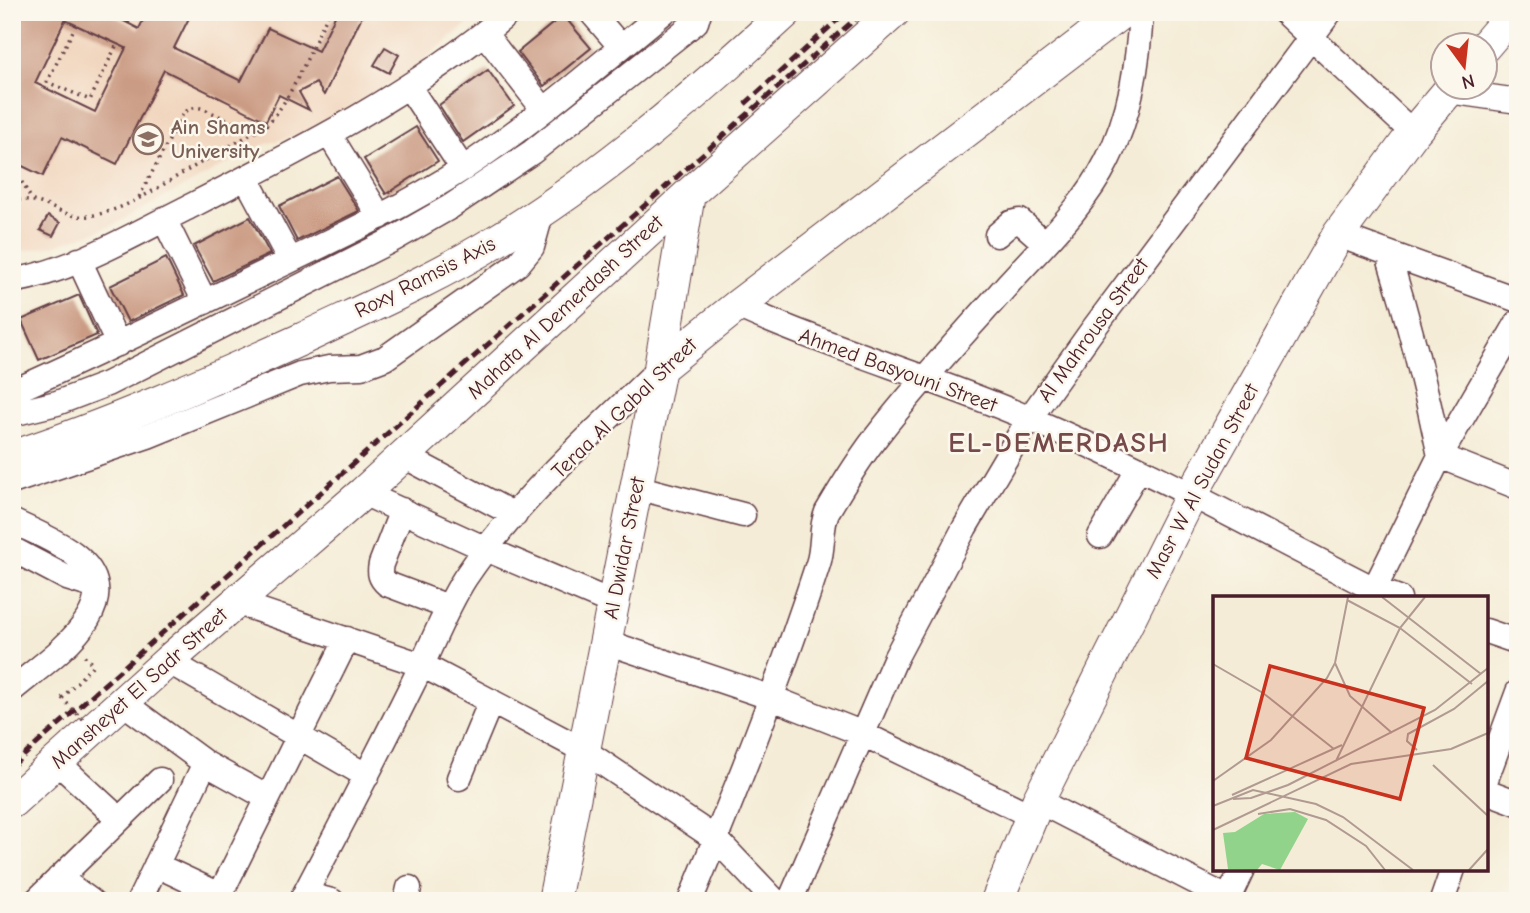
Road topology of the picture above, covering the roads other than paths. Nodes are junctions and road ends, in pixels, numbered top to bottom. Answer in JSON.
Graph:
{"nodes":[{"id":1,"x":510,"y":12,"type":"edge"},
{"id":2,"x":591,"y":12,"type":"edge"},
{"id":3,"x":664,"y":12,"type":"edge"},
{"id":4,"x":699,"y":12,"type":"edge"},
{"id":5,"x":786,"y":12,"type":"edge"},
{"id":6,"x":894,"y":12,"type":"edge"},
{"id":7,"x":1122,"y":12,"type":"edge"},
{"id":8,"x":1141,"y":12,"type":"edge"},
{"id":9,"x":1284,"y":12,"type":"edge"},
{"id":10,"x":1330,"y":12,"type":"edge"},
{"id":11,"x":1514,"y":12,"type":"edge"},
{"id":12,"x":1497,"y":32,"type":"edge"},
{"id":13,"x":484,"y":33,"type":"junction"},
{"id":14,"x":1310,"y":36,"type":"junction"},
{"id":15,"x":621,"y":47,"type":"junction"},
{"id":16,"x":409,"y":87,"type":"junction"},
{"id":17,"x":1498,"y":98,"type":"edge"},
{"id":18,"x":1518,"y":101,"type":"edge"},
{"id":19,"x":1438,"y":102,"type":"edge"},
{"id":20,"x":544,"y":110,"type":"junction"},
{"id":21,"x":1413,"y":132,"type":"junction"},
{"id":22,"x":329,"y":134,"type":"junction"},
{"id":23,"x":463,"y":169,"type":"junction"},
{"id":24,"x":246,"y":178,"type":"junction"},
{"id":25,"x":689,"y":194,"type":"junction"},
{"id":26,"x":542,"y":211,"type":"junction"},
{"id":27,"x":380,"y":217,"type":"junction"},
{"id":28,"x":164,"y":219,"type":"junction"},
{"id":29,"x":1338,"y":234,"type":"junction"},
{"id":30,"x":997,"y":235,"type":"dead end"},
{"id":31,"x":1045,"y":243,"type":"junction"},
{"id":32,"x":1388,"y":254,"type":"junction"},
{"id":33,"x":79,"y":260,"type":"junction"},
{"id":34,"x":290,"y":260,"type":"junction"},
{"id":35,"x":12,"y":281,"type":"edge"},
{"id":36,"x":1518,"y":300,"type":"edge"},
{"id":37,"x":205,"y":302,"type":"junction"},
{"id":38,"x":737,"y":306,"type":"junction"},
{"id":39,"x":1518,"y":321,"type":"edge"},
{"id":40,"x":117,"y":344,"type":"junction"},
{"id":41,"x":660,"y":368,"type":"junction"},
{"id":42,"x":925,"y":378,"type":"junction"},
{"id":43,"x":12,"y":392,"type":"edge"},
{"id":44,"x":12,"y":414,"type":"edge"},
{"id":45,"x":1029,"y":419,"type":"junction"},
{"id":46,"x":404,"y":456,"type":"junction"},
{"id":47,"x":1440,"y":456,"type":"junction"},
{"id":48,"x":12,"y":457,"type":"edge"},
{"id":49,"x":1138,"y":470,"type":"junction"},
{"id":50,"x":12,"y":482,"type":"edge"},
{"id":51,"x":636,"y":487,"type":"junction"},
{"id":52,"x":1518,"y":487,"type":"edge"},
{"id":53,"x":363,"y":493,"type":"junction"},
{"id":54,"x":1191,"y":496,"type":"junction"},
{"id":55,"x":12,"y":502,"type":"edge"},
{"id":56,"x":402,"y":510,"type":"junction"},
{"id":57,"x":515,"y":515,"type":"junction"},
{"id":58,"x":743,"y":515,"type":"dead end"},
{"id":59,"x":12,"y":521,"type":"edge"},
{"id":60,"x":1100,"y":536,"type":"dead end"},
{"id":61,"x":486,"y":549,"type":"junction"},
{"id":62,"x":12,"y":550,"type":"edge"},
{"id":63,"x":96,"y":587,"type":"junction"},
{"id":64,"x":1372,"y":593,"type":"edge"},
{"id":65,"x":236,"y":602,"type":"junction"},
{"id":66,"x":613,"y":603,"type":"junction"},
{"id":67,"x":448,"y":607,"type":"junction"},
{"id":68,"x":1488,"y":632,"type":"edge"},
{"id":69,"x":347,"y":639,"type":"junction"},
{"id":70,"x":606,"y":642,"type":"junction"},
{"id":71,"x":1518,"y":642,"type":"edge"},
{"id":72,"x":168,"y":661,"type":"junction"},
{"id":73,"x":422,"y":665,"type":"junction"},
{"id":74,"x":12,"y":690,"type":"edge"},
{"id":75,"x":1518,"y":692,"type":"edge"},
{"id":76,"x":772,"y":698,"type":"junction"},
{"id":77,"x":491,"y":701,"type":"junction"},
{"id":78,"x":122,"y":702,"type":"junction"},
{"id":79,"x":862,"y":733,"type":"junction"},
{"id":80,"x":299,"y":737,"type":"junction"},
{"id":81,"x":583,"y":750,"type":"junction"},
{"id":82,"x":56,"y":761,"type":"junction"},
{"id":83,"x":205,"y":763,"type":"junction"},
{"id":84,"x":1488,"y":774,"type":"edge"},
{"id":85,"x":367,"y":776,"type":"junction"},
{"id":86,"x":459,"y":778,"type":"dead end"},
{"id":87,"x":160,"y":780,"type":"dead end"},
{"id":88,"x":1488,"y":792,"type":"edge"},
{"id":89,"x":268,"y":798,"type":"junction"},
{"id":90,"x":12,"y":802,"type":"edge"},
{"id":91,"x":1518,"y":803,"type":"edge"},
{"id":92,"x":1035,"y":809,"type":"junction"},
{"id":93,"x":119,"y":820,"type":"junction"},
{"id":94,"x":716,"y":839,"type":"junction"},
{"id":95,"x":156,"y":865,"type":"junction"},
{"id":96,"x":1241,"y":871,"type":"edge"},
{"id":97,"x":1452,"y":871,"type":"edge"},
{"id":98,"x":59,"y":878,"type":"junction"},
{"id":99,"x":303,"y":897,"type":"edge"},
{"id":100,"x":218,"y":898,"type":"edge"},
{"id":101,"x":1229,"y":900,"type":"edge"},
{"id":102,"x":36,"y":901,"type":"edge"},
{"id":103,"x":90,"y":901,"type":"edge"},
{"id":104,"x":139,"y":901,"type":"edge"},
{"id":105,"x":332,"y":901,"type":"edge"},
{"id":106,"x":554,"y":901,"type":"edge"},
{"id":107,"x":690,"y":901,"type":"edge"},
{"id":108,"x":775,"y":901,"type":"edge"},
{"id":109,"x":790,"y":901,"type":"edge"},
{"id":110,"x":997,"y":901,"type":"edge"},
{"id":111,"x":1442,"y":901,"type":"edge"}],
"edges":[{"from":1,"to":13,"type":"street"},
{"from":2,"to":15,"type":"street"},
{"from":3,"to":15,"type":"street"},
{"from":4,"to":44,"type":"street"},
{"from":5,"to":26,"type":"main road","name":"Roxy Ramsis Axis"},
{"from":6,"to":25,"type":"main road","name":"Mahata Al Demerdash Street"},
{"from":7,"to":38,"type":"main road","name":"Teraa Al Gabal Street"},
{"from":8,"to":31,"type":"street"},
{"from":9,"to":14,"type":"street"},
{"from":10,"to":14,"type":"street","name":"Al Mahrousa Street"},
{"from":11,"to":12,"type":"main road"},
{"from":13,"to":16,"type":"street"},
{"from":13,"to":20,"type":"street"},
{"from":14,"to":21,"type":"street"},
{"from":14,"to":45,"type":"street","name":"Al Mahrousa Street"},
{"from":15,"to":20,"type":"street"},
{"from":16,"to":22,"type":"street"},
{"from":16,"to":23,"type":"street"},
{"from":17,"to":18,"type":"street"},
{"from":19,"to":21,"type":"main road","name":"Masr W Al Sudan Street"},
{"from":20,"to":23,"type":"street"},
{"from":21,"to":29,"type":"main road","name":"Masr W Al Sudan Street"},
{"from":22,"to":24,"type":"street"},
{"from":22,"to":27,"type":"street"},
{"from":23,"to":27,"type":"street"},
{"from":24,"to":28,"type":"street"},
{"from":24,"to":34,"type":"street"},
{"from":25,"to":41,"type":"main road","name":"Al Dwidar Street"},
{"from":25,"to":46,"type":"main road","name":"Mahata Al Demerdash Street"},
{"from":26,"to":48,"type":"main road","name":"Roxy Ramsis Axis"},
{"from":26,"to":50,"type":"street"},
{"from":27,"to":34,"type":"street"},
{"from":28,"to":33,"type":"street"},
{"from":28,"to":37,"type":"street"},
{"from":29,"to":32,"type":"street"},
{"from":29,"to":54,"type":"main road","name":"Masr W Al Sudan Street"},
{"from":30,"to":31,"type":"street"},
{"from":31,"to":42,"type":"street"},
{"from":32,"to":36,"type":"street"},
{"from":32,"to":47,"type":"street"},
{"from":33,"to":35,"type":"street"},
{"from":33,"to":40,"type":"street"},
{"from":34,"to":37,"type":"street"},
{"from":37,"to":40,"type":"street"},
{"from":38,"to":41,"type":"main road","name":"Teraa Al Gabal Street"},
{"from":38,"to":42,"type":"street","name":"Ahmed Basyouni Street"},
{"from":39,"to":47,"type":"street"},
{"from":40,"to":43,"type":"street"},
{"from":41,"to":51,"type":"main road","name":"Al Dwidar Street"},
{"from":41,"to":57,"type":"street","name":"Teraa Al Gabal Street"},
{"from":42,"to":45,"type":"street","name":"Ahmed Basyouni Street"},
{"from":42,"to":76,"type":"street"},
{"from":45,"to":49,"type":"street","name":"Ahmed Basyouni Street"},
{"from":45,"to":79,"type":"street","name":"Al Mahrousa Street"},
{"from":46,"to":53,"type":"main road","name":"Mahata Al Demerdash Street"},
{"from":46,"to":57,"type":"street"},
{"from":47,"to":52,"type":"street"},
{"from":47,"to":64,"type":"street"},
{"from":49,"to":54,"type":"street","name":"Ahmed Basyouni Street"},
{"from":49,"to":60,"type":"street"},
{"from":51,"to":58,"type":"street"},
{"from":51,"to":66,"type":"main road","name":"Al Dwidar Street"},
{"from":53,"to":56,"type":"street"},
{"from":53,"to":65,"type":"main road","name":"Mahata Al Demerdash Street"},
{"from":54,"to":64,"type":"street","name":"Ahmed Basyouni Street"},
{"from":54,"to":92,"type":"main road","name":"Masr W Al Sudan Street"},
{"from":55,"to":63,"type":"street"},
{"from":56,"to":61,"type":"street"},
{"from":56,"to":67,"type":"street"},
{"from":57,"to":61,"type":"street","name":"Teraa Al Gabal Street"},
{"from":59,"to":63,"type":"street"},
{"from":61,"to":66,"type":"street"},
{"from":61,"to":67,"type":"street","name":"Teraa Al Gabal Street"},
{"from":62,"to":63,"type":"street"},
{"from":63,"to":74,"type":"street"},
{"from":65,"to":69,"type":"street"},
{"from":65,"to":72,"type":"main road","name":"Mansheyet El Sadr Street"},
{"from":66,"to":70,"type":"main road","name":"Al Dwidar Street"},
{"from":67,"to":73,"type":"street","name":"Teraa Al Gabal Street"},
{"from":68,"to":71,"type":"street"},
{"from":69,"to":73,"type":"street"},
{"from":69,"to":80,"type":"street"},
{"from":70,"to":76,"type":"street"},
{"from":70,"to":81,"type":"main road","name":"Al Dwidar Street"},
{"from":72,"to":78,"type":"main road","name":"Mansheyet El Sadr Street"},
{"from":72,"to":80,"type":"street"},
{"from":73,"to":77,"type":"street"},
{"from":73,"to":85,"type":"street","name":"Teraa Al Gabal Street"},
{"from":75,"to":84,"type":"street"},
{"from":76,"to":79,"type":"street"},
{"from":76,"to":94,"type":"street"},
{"from":77,"to":81,"type":"street"},
{"from":77,"to":86,"type":"street"},
{"from":78,"to":82,"type":"main road","name":"Mansheyet El Sadr Street"},
{"from":78,"to":83,"type":"street"},
{"from":79,"to":92,"type":"street"},
{"from":79,"to":109,"type":"street","name":"Al Mahrousa Street"},
{"from":80,"to":85,"type":"street"},
{"from":80,"to":89,"type":"street"},
{"from":81,"to":94,"type":"street"},
{"from":81,"to":106,"type":"main road","name":"Al Dwidar Street"},
{"from":82,"to":90,"type":"main road","name":"Mansheyet El Sadr Street"},
{"from":82,"to":93,"type":"street"},
{"from":83,"to":89,"type":"street"},
{"from":83,"to":95,"type":"street"},
{"from":85,"to":99,"type":"street","name":"Teraa Al Gabal Street"},
{"from":87,"to":93,"type":"street"},
{"from":88,"to":91,"type":"street"},
{"from":89,"to":100,"type":"street"},
{"from":92,"to":101,"type":"street"},
{"from":92,"to":110,"type":"main road","name":"Masr W Al Sudan Street"},
{"from":93,"to":98,"type":"street"},
{"from":94,"to":107,"type":"street"},
{"from":94,"to":108,"type":"street"},
{"from":95,"to":100,"type":"street"},
{"from":95,"to":104,"type":"street"},
{"from":96,"to":101,"type":"street"},
{"from":97,"to":111,"type":"street"},
{"from":98,"to":102,"type":"street"},
{"from":98,"to":103,"type":"street"},
{"from":99,"to":105,"type":"street"}]}
